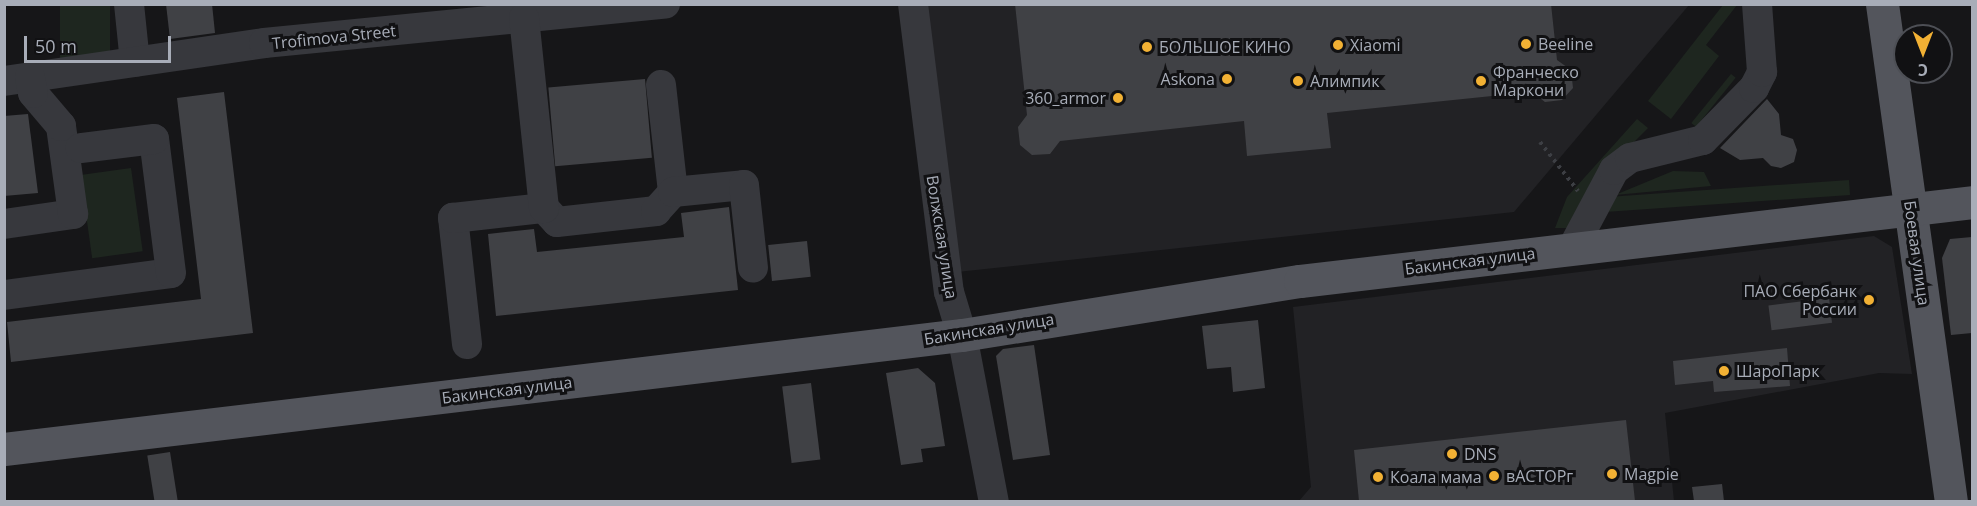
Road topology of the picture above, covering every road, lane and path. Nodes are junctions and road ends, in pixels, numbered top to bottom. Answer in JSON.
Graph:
{"nodes":[{"id":1,"x":129,"y":4,"type":"edge"},
{"id":2,"x":664,"y":4,"type":"edge"},
{"id":3,"x":913,"y":4,"type":"edge"},
{"id":4,"x":1757,"y":4,"type":"edge"},
{"id":5,"x":1882,"y":4,"type":"edge"},
{"id":6,"x":524,"y":18,"type":"junction"},
{"id":7,"x":135,"y":62,"type":"junction"},
{"id":8,"x":17,"y":79,"type":"edge"},
{"id":9,"x":662,"y":85,"type":"dead end"},
{"id":10,"x":1540,"y":142,"type":"dead end"},
{"id":11,"x":81,"y":148,"type":"dead end"},
{"id":12,"x":673,"y":192,"type":"junction"},
{"id":13,"x":1972,"y":202,"type":"edge"},
{"id":14,"x":544,"y":208,"type":"junction"},
{"id":15,"x":1591,"y":209,"type":"junction"},
{"id":16,"x":1910,"y":209,"type":"junction"},
{"id":17,"x":4,"y":224,"type":"edge"},
{"id":18,"x":1572,"y":249,"type":"junction"},
{"id":19,"x":753,"y":268,"type":"dead end"},
{"id":20,"x":4,"y":295,"type":"edge"},
{"id":21,"x":962,"y":335,"type":"junction"},
{"id":22,"x":467,"y":344,"type":"dead end"},
{"id":23,"x":4,"y":449,"type":"edge"},
{"id":24,"x":994,"y":501,"type":"edge"},
{"id":25,"x":1952,"y":501,"type":"edge"}],
"edges":[{"from":1,"to":7,"type":"street"},
{"from":2,"to":6,"type":"street","name":"Trofimova Street"},
{"from":3,"to":21,"type":"street","name":"Волжская улица"},
{"from":4,"to":15,"type":"street"},
{"from":5,"to":16,"type":"main road","name":"Боевая улица"},
{"from":6,"to":7,"type":"street","name":"Trofimova Street"},
{"from":6,"to":14,"type":"street"},
{"from":7,"to":8,"type":"street","name":"Trofimova Street"},
{"from":8,"to":17,"type":"street"},
{"from":9,"to":12,"type":"street"},
{"from":10,"to":15,"type":"path"},
{"from":11,"to":20,"type":"street"},
{"from":12,"to":14,"type":"street"},
{"from":12,"to":19,"type":"street"},
{"from":13,"to":16,"type":"main road","name":"Бакинская улица"},
{"from":14,"to":22,"type":"street"},
{"from":15,"to":18,"type":"street"},
{"from":16,"to":18,"type":"main road","name":"Бакинская улица"},
{"from":16,"to":25,"type":"main road","name":"Боевая улица"},
{"from":18,"to":21,"type":"main road","name":"Бакинская улица"},
{"from":21,"to":23,"type":"main road","name":"Бакинская улица"},
{"from":21,"to":24,"type":"street","name":"Волжская улица"}]}
